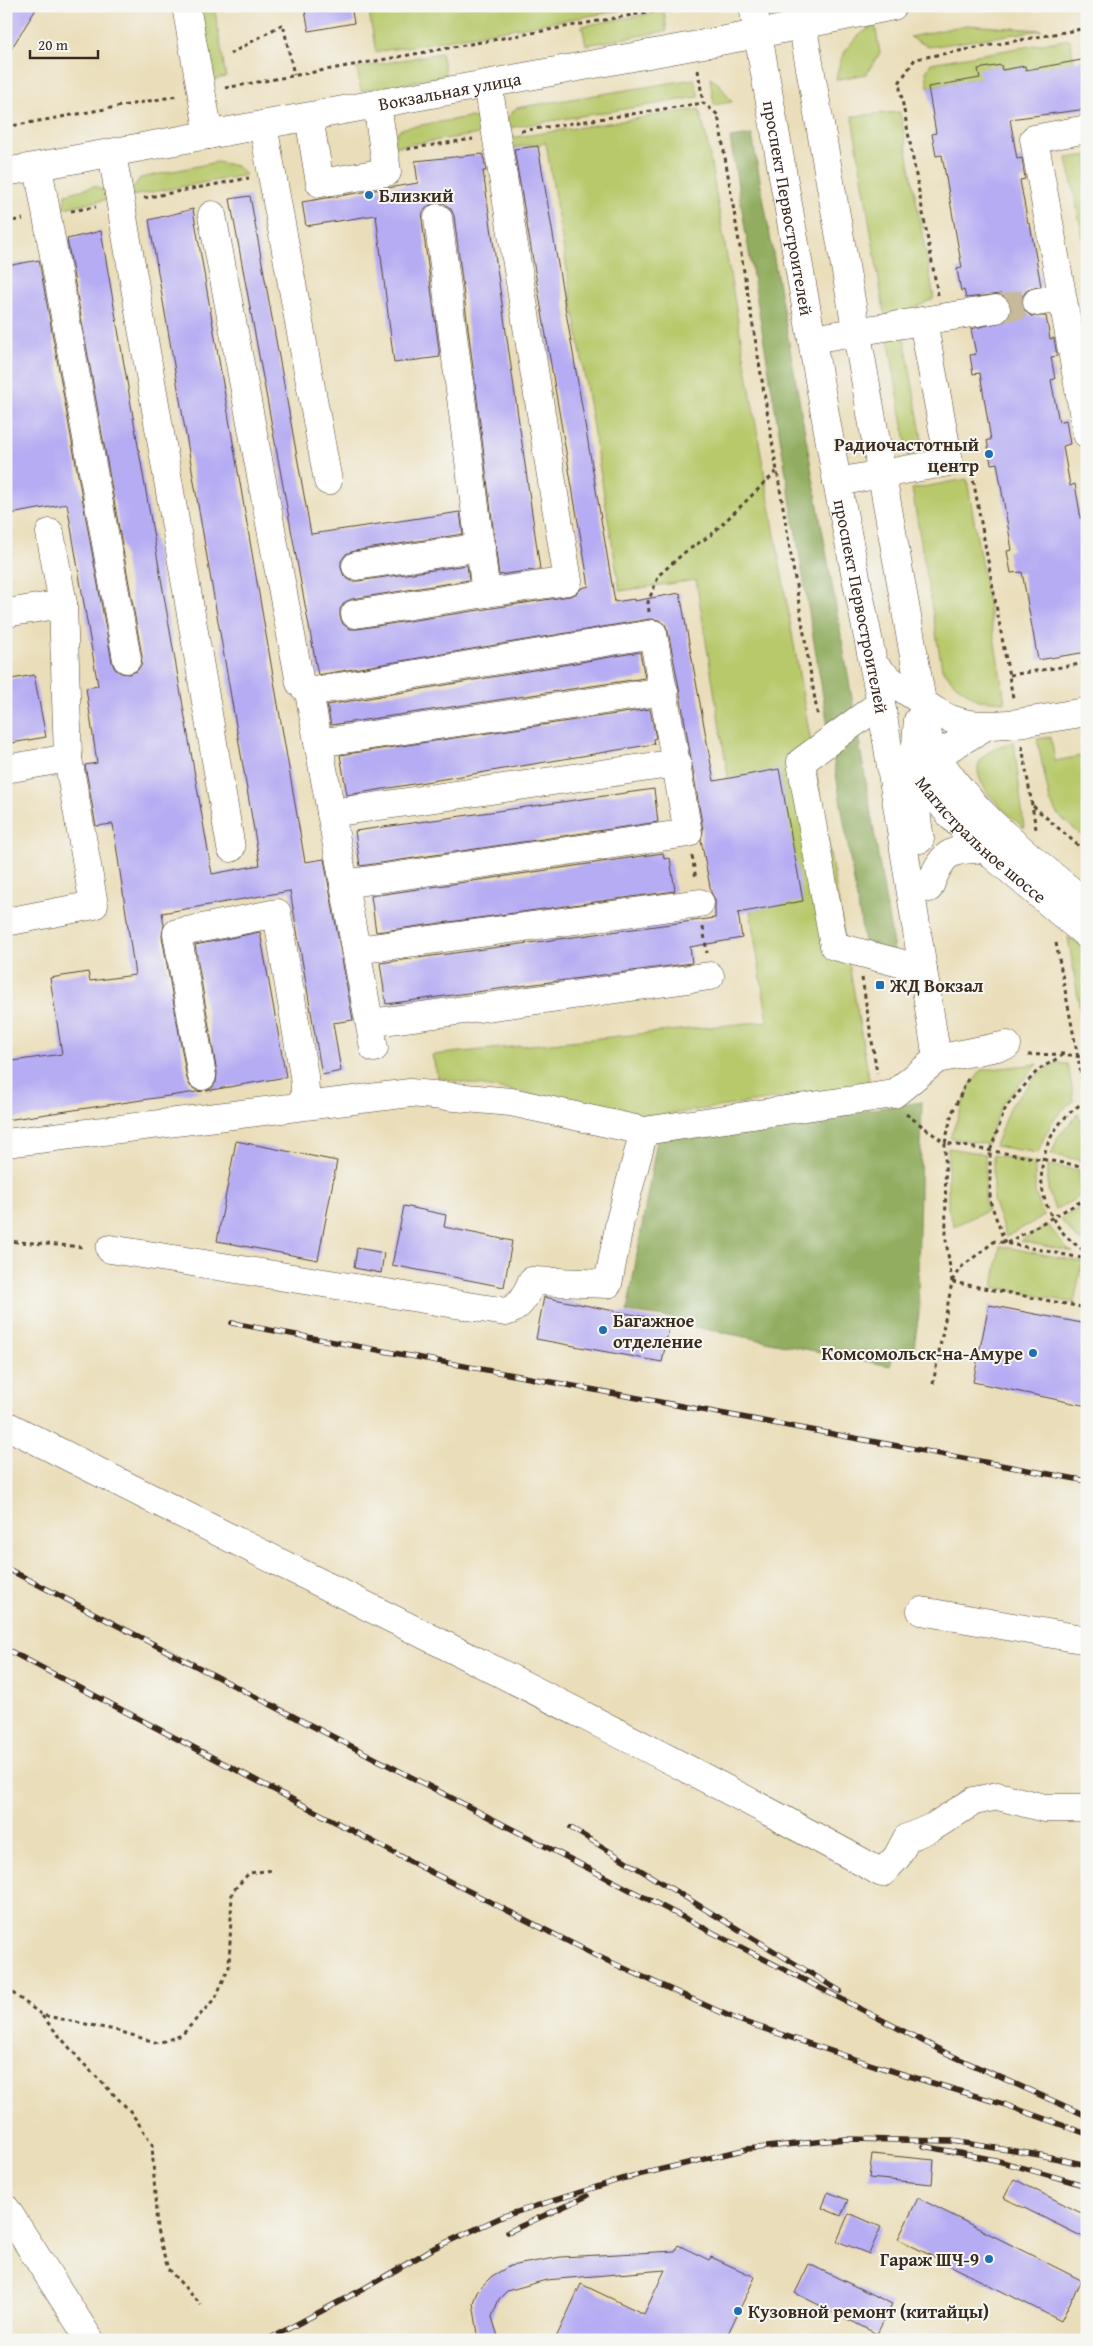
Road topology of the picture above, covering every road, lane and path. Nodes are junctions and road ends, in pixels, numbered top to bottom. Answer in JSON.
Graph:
{"nodes":[{"id":1,"x":186,"y":6,"type":"edge"},
{"id":2,"x":682,"y":6,"type":"edge"},
{"id":3,"x":753,"y":6,"type":"edge"},
{"id":4,"x":893,"y":6,"type":"edge"},
{"id":5,"x":800,"y":16,"type":"edge"},
{"id":6,"x":1087,"y":28,"type":"edge"},
{"id":7,"x":758,"y":34,"type":"junction"},
{"id":8,"x":230,"y":54,"type":"dead end"},
{"id":9,"x":915,"y":59,"type":"dead end"},
{"id":10,"x":697,"y":68,"type":"dead end"},
{"id":11,"x":294,"y":76,"type":"junction"},
{"id":12,"x":488,"y":84,"type":"junction"},
{"id":13,"x":200,"y":92,"type":"junction"},
{"id":14,"x":377,"y":104,"type":"junction"},
{"id":15,"x":309,"y":117,"type":"junction"},
{"id":16,"x":262,"y":125,"type":"junction"},
{"id":17,"x":6,"y":127,"type":"edge"},
{"id":18,"x":1087,"y":129,"type":"edge"},
{"id":19,"x":209,"y":135,"type":"junction"},
{"id":20,"x":112,"y":153,"type":"junction"},
{"id":21,"x":38,"y":166,"type":"junction"},
{"id":22,"x":6,"y":172,"type":"edge"},
{"id":23,"x":212,"y":215,"type":"dead end"},
{"id":24,"x":438,"y":218,"type":"dead end"},
{"id":25,"x":996,"y":309,"type":"tunnel mouth"},
{"id":26,"x":923,"y":321,"type":"junction"},
{"id":27,"x":858,"y":332,"type":"junction"},
{"id":28,"x":812,"y":339,"type":"junction"},
{"id":29,"x":1087,"y":434,"type":"edge"},
{"id":30,"x":777,"y":470,"type":"junction"},
{"id":31,"x":883,"y":473,"type":"junction"},
{"id":32,"x":328,"y":481,"type":"dead end"},
{"id":33,"x":838,"y":482,"type":"junction"},
{"id":34,"x":50,"y":533,"type":"dead end"},
{"id":35,"x":481,"y":547,"type":"junction"},
{"id":36,"x":356,"y":566,"type":"dead end"},
{"id":37,"x":486,"y":593,"type":"junction"},
{"id":38,"x":64,"y":604,"type":"junction"},
{"id":39,"x":6,"y":613,"type":"edge"},
{"id":40,"x":355,"y":614,"type":"dead end"},
{"id":41,"x":653,"y":634,"type":"junction"},
{"id":42,"x":127,"y":659,"type":"dead end"},
{"id":43,"x":1087,"y":663,"type":"edge"},
{"id":44,"x":874,"y":665,"type":"junction"},
{"id":45,"x":664,"y":691,"type":"junction"},
{"id":46,"x":309,"y":692,"type":"junction"},
{"id":47,"x":920,"y":701,"type":"junction"},
{"id":48,"x":881,"y":703,"type":"junction"},
{"id":49,"x":1087,"y":712,"type":"edge"},
{"id":50,"x":1018,"y":721,"type":"junction"},
{"id":51,"x":986,"y":726,"type":"junction"},
{"id":52,"x":318,"y":742,"type":"junction"},
{"id":53,"x":822,"y":746,"type":"junction"},
{"id":54,"x":936,"y":756,"type":"junction"},
{"id":55,"x":68,"y":758,"type":"junction"},
{"id":56,"x":677,"y":763,"type":"junction"},
{"id":57,"x":6,"y":769,"type":"edge"},
{"id":58,"x":915,"y":774,"type":"junction"},
{"id":59,"x":938,"y":802,"type":"junction"},
{"id":60,"x":1033,"y":806,"type":"junction"},
{"id":61,"x":331,"y":813,"type":"junction"},
{"id":62,"x":916,"y":817,"type":"junction"},
{"id":63,"x":1036,"y":830,"type":"dead end"},
{"id":64,"x":994,"y":839,"type":"junction"},
{"id":65,"x":231,"y":848,"type":"dead end"},
{"id":66,"x":1087,"y":853,"type":"edge"},
{"id":67,"x":918,"y":882,"type":"junction"},
{"id":68,"x":344,"y":884,"type":"junction"},
{"id":69,"x":700,"y":904,"type":"dead end"},
{"id":70,"x":1087,"y":904,"type":"edge"},
{"id":71,"x":6,"y":922,"type":"edge"},
{"id":72,"x":1087,"y":935,"type":"edge"},
{"id":73,"x":1056,"y":940,"type":"dead end"},
{"id":74,"x":356,"y":950,"type":"junction"},
{"id":75,"x":857,"y":952,"type":"junction"},
{"id":76,"x":922,"y":969,"type":"junction"},
{"id":77,"x":710,"y":976,"type":"dead end"},
{"id":78,"x":1017,"y":1050,"type":"joint"},
{"id":79,"x":1064,"y":1054,"type":"junction"},
{"id":80,"x":1076,"y":1055,"type":"junction"},
{"id":81,"x":1087,"y":1058,"type":"edge"},
{"id":82,"x":953,"y":1064,"type":"junction"},
{"id":83,"x":202,"y":1076,"type":"dead end"},
{"id":84,"x":881,"y":1096,"type":"junction"},
{"id":85,"x":1086,"y":1103,"type":"edge"},
{"id":86,"x":306,"y":1105,"type":"junction"},
{"id":87,"x":644,"y":1131,"type":"junction"},
{"id":88,"x":6,"y":1143,"type":"edge"},
{"id":89,"x":945,"y":1143,"type":"junction"},
{"id":90,"x":990,"y":1151,"type":"junction"},
{"id":91,"x":1043,"y":1159,"type":"junction"},
{"id":92,"x":1087,"y":1167,"type":"edge"},
{"id":93,"x":1087,"y":1198,"type":"edge"},
{"id":94,"x":1051,"y":1218,"type":"junction"},
{"id":95,"x":6,"y":1241,"type":"edge"},
{"id":96,"x":1006,"y":1243,"type":"junction"},
{"id":97,"x":110,"y":1249,"type":"joint"},
{"id":98,"x":1087,"y":1252,"type":"edge"},
{"id":99,"x":1087,"y":1259,"type":"edge"},
{"id":100,"x":952,"y":1282,"type":"junction"},
{"id":101,"x":1087,"y":1308,"type":"edge"},
{"id":102,"x":933,"y":1384,"type":"dead end"},
{"id":103,"x":6,"y":1425,"type":"edge"},
{"id":104,"x":921,"y":1611,"type":"dead end"},
{"id":105,"x":1087,"y":1640,"type":"edge"},
{"id":106,"x":1087,"y":1808,"type":"edge"},
{"id":107,"x":274,"y":1870,"type":"dead end"},
{"id":108,"x":6,"y":1988,"type":"edge"},
{"id":109,"x":42,"y":2015,"type":"junction"},
{"id":110,"x":6,"y":2209,"type":"edge"},
{"id":111,"x":201,"y":2305,"type":"dead end"},
{"id":112,"x":90,"y":2340,"type":"edge"}],
"edges":[{"from":1,"to":13,"type":"main road"},
{"from":2,"to":11,"type":"path"},
{"from":3,"to":7,"type":"main road","name":"проспект Первостроителей"},
{"from":4,"to":5,"type":"main road","name":"Вокзальная улица"},
{"from":5,"to":7,"type":"main road","name":"Вокзальная улица"},
{"from":5,"to":27,"type":"main road"},
{"from":6,"to":9,"type":"path"},
{"from":7,"to":12,"type":"main road","name":"Вокзальная улица"},
{"from":7,"to":28,"type":"main road","name":"проспект Первостроителей"},
{"from":8,"to":11,"type":"path"},
{"from":10,"to":30,"type":"path"},
{"from":11,"to":13,"type":"path"},
{"from":12,"to":14,"type":"main road","name":"Вокзальная улица"},
{"from":12,"to":37,"type":"main road"},
{"from":13,"to":17,"type":"path"},
{"from":13,"to":19,"type":"main road"},
{"from":14,"to":15,"type":"main road","name":"Вокзальная улица"},
{"from":14,"to":15,"type":"main road"},
{"from":15,"to":16,"type":"main road","name":"Вокзальная улица"},
{"from":16,"to":19,"type":"main road","name":"Вокзальная улица"},
{"from":16,"to":32,"type":"main road"},
{"from":18,"to":29,"type":"main road"},
{"from":19,"to":20,"type":"main road","name":"Вокзальная улица"},
{"from":20,"to":21,"type":"main road","name":"Вокзальная улица"},
{"from":20,"to":65,"type":"main road"},
{"from":21,"to":22,"type":"main road","name":"Вокзальная улица"},
{"from":21,"to":42,"type":"main road"},
{"from":23,"to":46,"type":"main road"},
{"from":24,"to":35,"type":"main road"},
{"from":25,"to":26,"type":"main road"},
{"from":26,"to":27,"type":"main road"},
{"from":26,"to":31,"type":"main road"},
{"from":27,"to":28,"type":"main road"},
{"from":27,"to":31,"type":"main road"},
{"from":28,"to":33,"type":"main road","name":"проспект Первостроителей"},
{"from":30,"to":41,"type":"path"},
{"from":30,"to":53,"type":"path"},
{"from":31,"to":33,"type":"main road"},
{"from":31,"to":47,"type":"main road"},
{"from":33,"to":44,"type":"main road","name":"проспект Первостроителей"},
{"from":34,"to":38,"type":"main road"},
{"from":35,"to":36,"type":"main road"},
{"from":35,"to":37,"type":"main road"},
{"from":37,"to":40,"type":"main road"},
{"from":38,"to":39,"type":"main road"},
{"from":38,"to":55,"type":"main road"},
{"from":41,"to":45,"type":"main road"},
{"from":41,"to":46,"type":"main road"},
{"from":43,"to":50,"type":"path"},
{"from":44,"to":47,"type":"main road"},
{"from":44,"to":48,"type":"main road","name":"проспект Первостроителей"},
{"from":45,"to":52,"type":"main road"},
{"from":45,"to":56,"type":"main road"},
{"from":46,"to":52,"type":"main road"},
{"from":47,"to":51,"type":"main road"},
{"from":47,"to":54,"type":"main road","name":"Магистральное шоссе"},
{"from":47,"to":58,"type":"main road"},
{"from":48,"to":53,"type":"main road"},
{"from":48,"to":58,"type":"main road","name":"Магистральное шоссе"},
{"from":48,"to":67,"type":"main road","name":"проспект Первостроителей"},
{"from":49,"to":50,"type":"main road"},
{"from":50,"to":51,"type":"main road"},
{"from":50,"to":60,"type":"path"},
{"from":51,"to":54,"type":"main road"},
{"from":52,"to":61,"type":"main road"},
{"from":53,"to":75,"type":"main road"},
{"from":54,"to":58,"type":"main road"},
{"from":54,"to":64,"type":"main road","name":"Магистральное шоссе"},
{"from":55,"to":57,"type":"main road"},
{"from":55,"to":71,"type":"main road"},
{"from":56,"to":61,"type":"main road"},
{"from":56,"to":68,"type":"main road"},
{"from":58,"to":59,"type":"main road","name":"Магистральное шоссе"},
{"from":58,"to":62,"type":"main road"},
{"from":59,"to":62,"type":"main road"},
{"from":59,"to":64,"type":"main road","name":"Магистральное шоссе"},
{"from":60,"to":63,"type":"path"},
{"from":60,"to":66,"type":"path"},
{"from":61,"to":68,"type":"main road"},
{"from":62,"to":67,"type":"main road"},
{"from":64,"to":67,"type":"main road"},
{"from":64,"to":70,"type":"main road","name":"Магистральное шоссе"},
{"from":64,"to":72,"type":"main road","name":"Магистральное шоссе"},
{"from":67,"to":76,"type":"main road","name":"проспект Первостроителей"},
{"from":67,"to":82,"type":"main road"},
{"from":68,"to":74,"type":"main road"},
{"from":69,"to":74,"type":"main road"},
{"from":73,"to":80,"type":"path"},
{"from":74,"to":77,"type":"main road"},
{"from":75,"to":76,"type":"main road"},
{"from":75,"to":84,"type":"path"},
{"from":76,"to":82,"type":"main road","name":"проспект Первостроителей"},
{"from":78,"to":79,"type":"path"},
{"from":78,"to":82,"type":"main road"},
{"from":79,"to":80,"type":"path"},
{"from":79,"to":90,"type":"path"},
{"from":80,"to":81,"type":"path"},
{"from":80,"to":85,"type":"path"},
{"from":82,"to":84,"type":"main road"},
{"from":82,"to":89,"type":"path"},
{"from":83,"to":86,"type":"main road"},
{"from":84,"to":87,"type":"main road"},
{"from":84,"to":89,"type":"path"},
{"from":85,"to":91,"type":"path"},
{"from":86,"to":87,"type":"main road"},
{"from":86,"to":88,"type":"main road"},
{"from":87,"to":97,"type":"main road"},
{"from":89,"to":90,"type":"path"},
{"from":89,"to":100,"type":"path"},
{"from":90,"to":91,"type":"path"},
{"from":90,"to":96,"type":"path"},
{"from":91,"to":92,"type":"path"},
{"from":91,"to":94,"type":"path"},
{"from":93,"to":94,"type":"path"},
{"from":94,"to":96,"type":"path"},
{"from":94,"to":98,"type":"path"},
{"from":95,"to":97,"type":"path"},
{"from":96,"to":99,"type":"path"},
{"from":96,"to":100,"type":"path"},
{"from":100,"to":101,"type":"path"},
{"from":100,"to":102,"type":"path"},
{"from":103,"to":106,"type":"main road"},
{"from":104,"to":105,"type":"main road"},
{"from":107,"to":109,"type":"path"},
{"from":108,"to":109,"type":"path"},
{"from":109,"to":111,"type":"path"},
{"from":110,"to":112,"type":"main road"}]}
